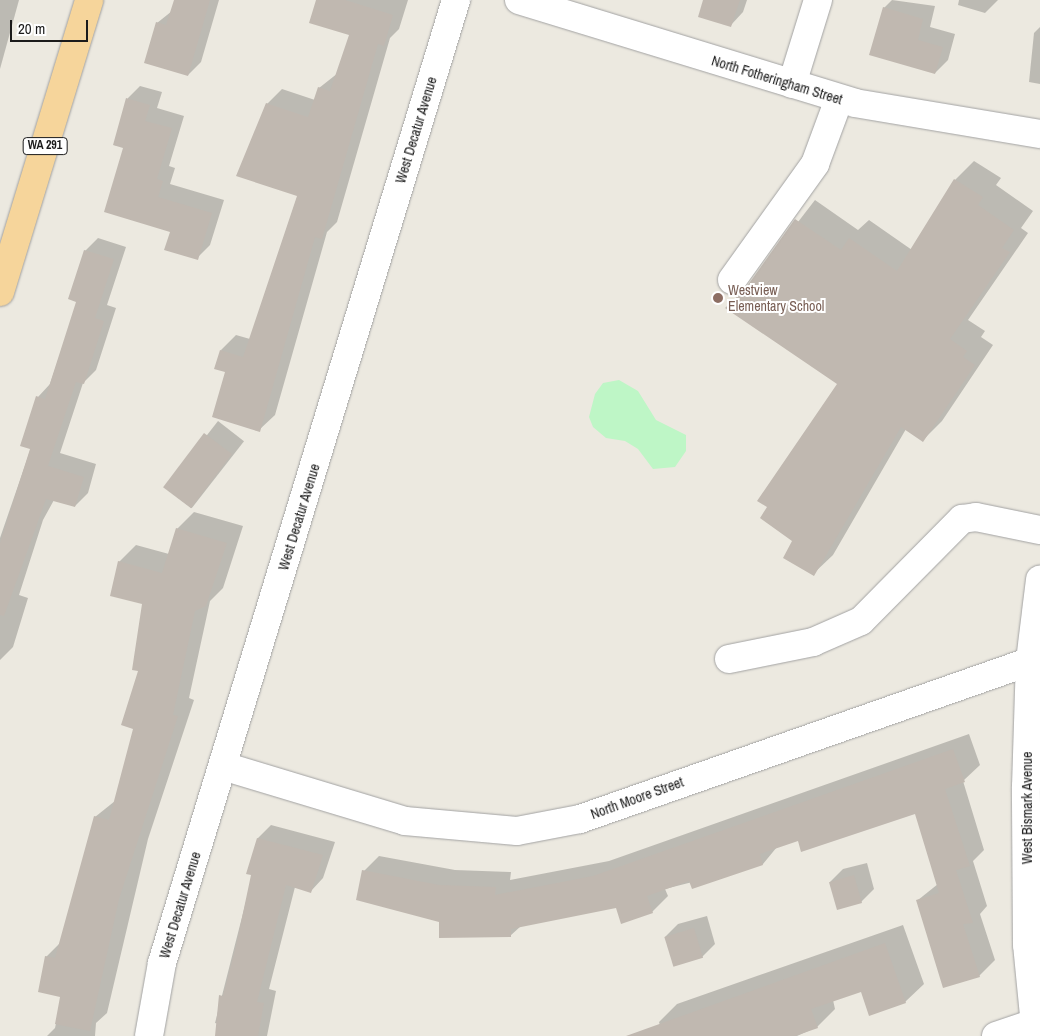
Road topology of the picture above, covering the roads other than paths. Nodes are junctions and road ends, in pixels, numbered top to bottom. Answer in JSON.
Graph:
{"nodes":[{"id":1,"x":89,"y":0,"type":"edge"},
{"id":2,"x":456,"y":0,"type":"edge"},
{"id":3,"x":520,"y":0,"type":"edge"},
{"id":4,"x":818,"y":0,"type":"edge"},
{"id":5,"x":792,"y":84,"type":"junction"},
{"id":6,"x":838,"y":98,"type":"junction"},
{"id":7,"x":1040,"y":134,"type":"edge"},
{"id":8,"x":732,"y":280,"type":"dead end"},
{"id":9,"x":0,"y":292,"type":"edge"},
{"id":10,"x":1040,"y":530,"type":"edge"},
{"id":11,"x":1040,"y":580,"type":"edge"},
{"id":12,"x":729,"y":659,"type":"dead end"},
{"id":13,"x":1035,"y":659,"type":"edge"},
{"id":14,"x":223,"y":766,"type":"junction"},
{"id":15,"x":1037,"y":1027,"type":"edge"},
{"id":16,"x":149,"y":1036,"type":"edge"},
{"id":17,"x":996,"y":1036,"type":"edge"}],
"edges":[{"from":1,"to":9,"type":"main road","number":"WA 291"},
{"from":2,"to":14,"type":"street","name":"West Decatur Avenue"},
{"from":3,"to":5,"type":"street","name":"North Fotheringham Street"},
{"from":4,"to":5,"type":"street"},
{"from":5,"to":6,"type":"street","name":"North Fotheringham Street"},
{"from":6,"to":7,"type":"street","name":"North Fotheringham Street"},
{"from":6,"to":8,"type":"street"},
{"from":10,"to":12,"type":"street"},
{"from":11,"to":13,"type":"street","name":"West Bismark Avenue"},
{"from":13,"to":14,"type":"street","name":"North Moore Street"},
{"from":13,"to":15,"type":"street","name":"West Bismark Avenue"},
{"from":14,"to":16,"type":"street","name":"West Decatur Avenue"},
{"from":15,"to":17,"type":"street"}]}
